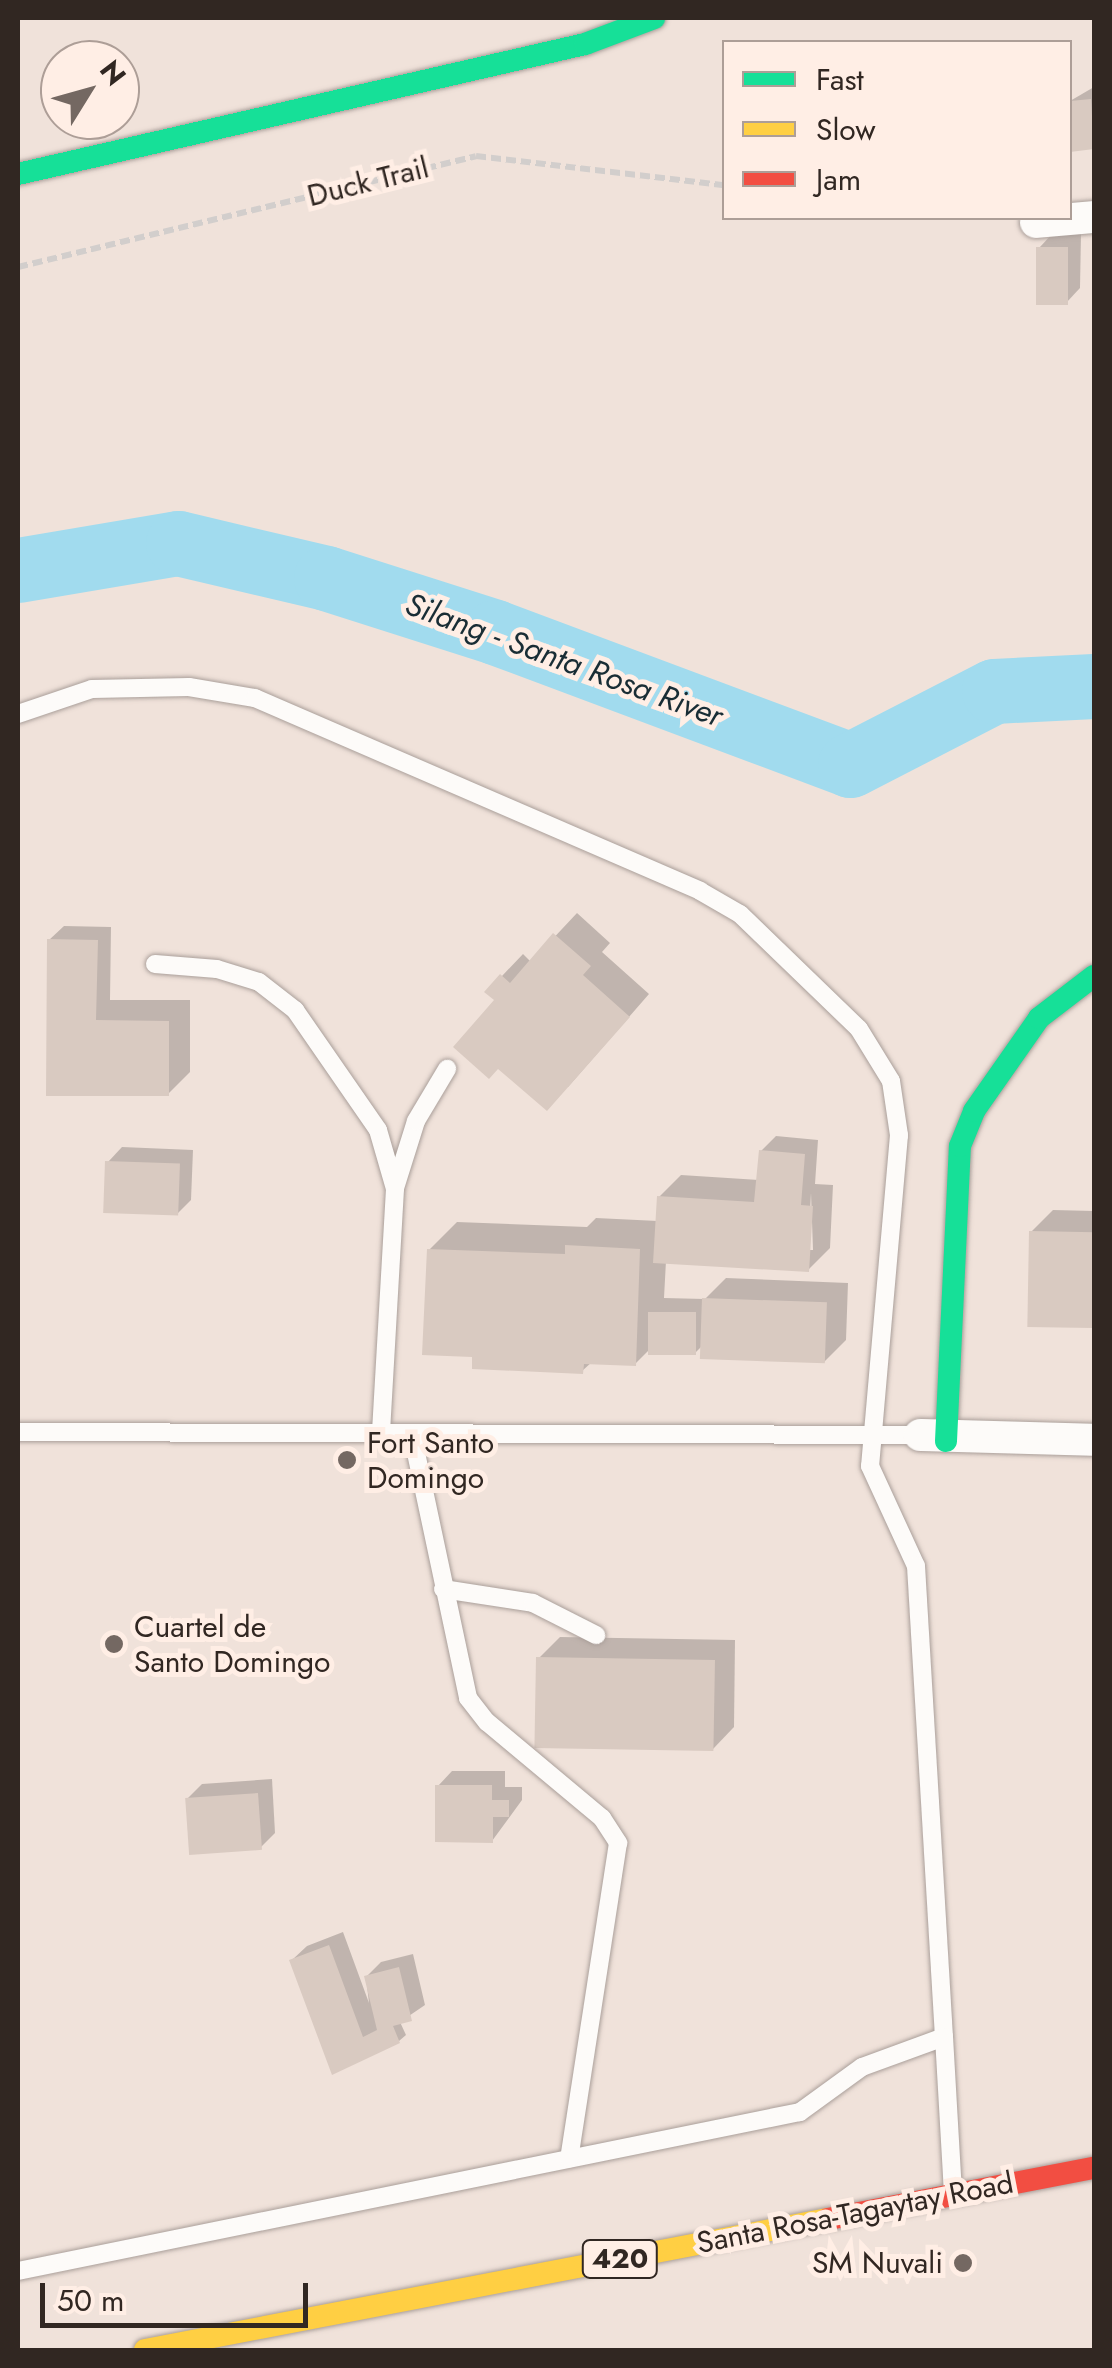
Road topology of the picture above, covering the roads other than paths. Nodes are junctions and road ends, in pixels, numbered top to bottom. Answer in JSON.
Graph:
{"nodes":[{"id":1,"x":654,"y":18,"type":"edge"},
{"id":2,"x":18,"y":174,"type":"edge"},
{"id":3,"x":1059,"y":220,"type":"edge"},
{"id":4,"x":1036,"y":222,"type":"dead end"},
{"id":5,"x":18,"y":714,"type":"edge"},
{"id":6,"x":155,"y":964,"type":"dead end"},
{"id":7,"x":1094,"y":976,"type":"edge"},
{"id":8,"x":447,"y":1069,"type":"dead end"},
{"id":9,"x":395,"y":1189,"type":"junction"},
{"id":10,"x":18,"y":1432,"type":"edge"},
{"id":11,"x":381,"y":1433,"type":"junction"},
{"id":12,"x":873,"y":1433,"type":"junction"},
{"id":13,"x":412,"y":1434,"type":"junction"},
{"id":14,"x":933,"y":1438,"type":"junction"},
{"id":15,"x":1094,"y":1440,"type":"edge"},
{"id":16,"x":442,"y":1589,"type":"junction"},
{"id":17,"x":596,"y":1635,"type":"dead end"},
{"id":18,"x":944,"y":2037,"type":"junction"},
{"id":19,"x":569,"y":2158,"type":"junction"},
{"id":20,"x":1094,"y":2168,"type":"edge"},
{"id":21,"x":953,"y":2192,"type":"junction"},
{"id":22,"x":18,"y":2271,"type":"edge"},
{"id":23,"x":145,"y":2350,"type":"edge"}],
"edges":[{"from":1,"to":2,"type":"main road"},
{"from":3,"to":4,"type":"street"},
{"from":5,"to":12,"type":"lane"},
{"from":6,"to":9,"type":"lane"},
{"from":7,"to":14,"type":"main road"},
{"from":8,"to":9,"type":"lane"},
{"from":9,"to":11,"type":"lane"},
{"from":10,"to":11,"type":"lane"},
{"from":11,"to":13,"type":"lane"},
{"from":12,"to":13,"type":"lane"},
{"from":12,"to":14,"type":"lane"},
{"from":12,"to":18,"type":"lane"},
{"from":13,"to":16,"type":"lane"},
{"from":14,"to":15,"type":"street"},
{"from":16,"to":17,"type":"lane"},
{"from":16,"to":19,"type":"lane"},
{"from":18,"to":19,"type":"lane"},
{"from":18,"to":21,"type":"lane"},
{"from":19,"to":22,"type":"lane"},
{"from":20,"to":21,"type":"main road","name":"Santa Rosa-Tagaytay Road","number":"420"},
{"from":21,"to":23,"type":"main road","name":"Santa Rosa-Tagaytay Road","number":"420"}]}
